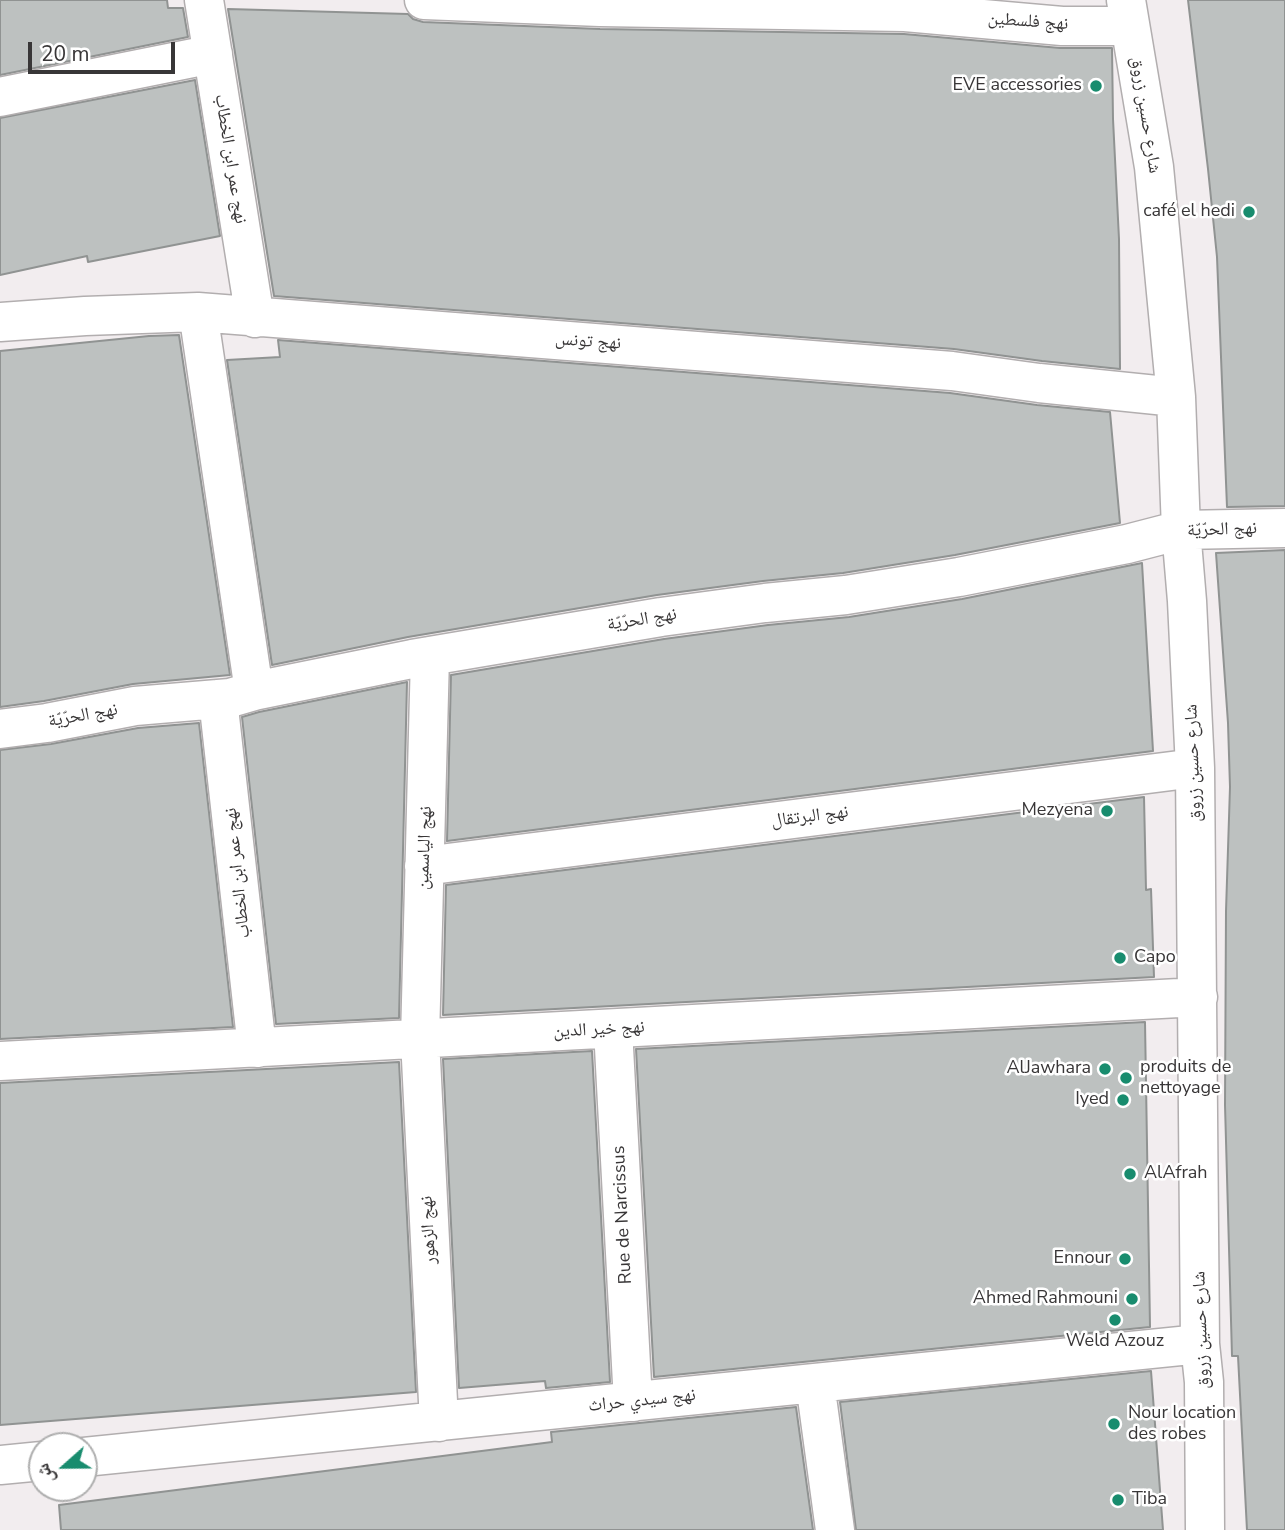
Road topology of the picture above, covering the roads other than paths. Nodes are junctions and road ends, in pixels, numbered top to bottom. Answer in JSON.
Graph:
{"nodes":[{"id":1,"x":204,"y":0,"type":"edge"},
{"id":2,"x":424,"y":0,"type":"edge"},
{"id":3,"x":633,"y":4,"type":"edge"},
{"id":4,"x":905,"y":6,"type":"edge"},
{"id":5,"x":1128,"y":13,"type":"edge"},
{"id":6,"x":213,"y":54,"type":"junction"},
{"id":7,"x":0,"y":97,"type":"edge"},
{"id":8,"x":198,"y":312,"type":"junction"},
{"id":9,"x":255,"y":318,"type":"junction"},
{"id":10,"x":0,"y":322,"type":"edge"},
{"id":11,"x":1176,"y":397,"type":"junction"},
{"id":12,"x":1285,"y":528,"type":"edge"},
{"id":13,"x":1181,"y":530,"type":"junction"},
{"id":14,"x":430,"y":656,"type":"junction"},
{"id":15,"x":236,"y":695,"type":"junction"},
{"id":16,"x":0,"y":729,"type":"edge"},
{"id":17,"x":1195,"y":768,"type":"junction"},
{"id":18,"x":424,"y":866,"type":"junction"},
{"id":19,"x":1198,"y":997,"type":"junction"},
{"id":20,"x":613,"y":1029,"type":"junction"},
{"id":21,"x":419,"y":1039,"type":"junction"},
{"id":22,"x":257,"y":1048,"type":"junction"},
{"id":23,"x":0,"y":1061,"type":"edge"},
{"id":24,"x":1200,"y":1344,"type":"junction"},
{"id":25,"x":815,"y":1383,"type":"junction"},
{"id":26,"x":633,"y":1402,"type":"junction"},
{"id":27,"x":439,"y":1422,"type":"junction"},
{"id":28,"x":98,"y":1456,"type":"edge"},
{"id":29,"x":28,"y":1462,"type":"edge"},
{"id":30,"x":0,"y":1465,"type":"edge"},
{"id":31,"x":835,"y":1530,"type":"edge"},
{"id":32,"x":1205,"y":1530,"type":"edge"}],
"edges":[{"from":1,"to":6,"type":"street","name":"نهج عمر ابن الخطاب"},
{"from":2,"to":3,"type":"street","name":"نهج فلسطين"},
{"from":3,"to":4,"type":"street","name":"نهج فلسطين"},
{"from":4,"to":5,"type":"street","name":"نهج فلسطين"},
{"from":5,"to":11,"type":"street","name":"شارع حسين زروق"},
{"from":6,"to":7,"type":"street"},
{"from":6,"to":9,"type":"street","name":"نهج عمر ابن الخطاب"},
{"from":8,"to":9,"type":"street","name":"نهج تونس"},
{"from":8,"to":10,"type":"street","name":"نهج تونس"},
{"from":8,"to":15,"type":"street","name":"نهج عمر ابن الخطاب"},
{"from":9,"to":11,"type":"street","name":"نهج تونس"},
{"from":11,"to":13,"type":"street","name":"شارع حسين زروق"},
{"from":12,"to":13,"type":"street","name":"نهج الحرّيّة"},
{"from":13,"to":14,"type":"street","name":"نهج الحرّيّة"},
{"from":13,"to":17,"type":"street","name":"شارع حسين زروق"},
{"from":14,"to":15,"type":"street","name":"نهج الحرّيّة"},
{"from":14,"to":18,"type":"street","name":"نهج الياسمين"},
{"from":15,"to":16,"type":"street","name":"نهج الحرّيّة"},
{"from":15,"to":22,"type":"street","name":"نهج عمر ابن الخطاب"},
{"from":17,"to":18,"type":"street","name":"نهج البرتقال"},
{"from":17,"to":19,"type":"street","name":"شارع حسين زروق"},
{"from":18,"to":21,"type":"street","name":"نهج الياسمين"},
{"from":19,"to":20,"type":"street","name":"نهج خير الدين"},
{"from":19,"to":24,"type":"street","name":"شارع حسين زروق"},
{"from":20,"to":21,"type":"street","name":"نهج خير الدين"},
{"from":20,"to":26,"type":"street","name":"Rue de Narcissus"},
{"from":21,"to":22,"type":"street","name":"نهج خير الدين"},
{"from":21,"to":27,"type":"street","name":"نهج الزهور"},
{"from":22,"to":23,"type":"street","name":"نهج خير الدين"},
{"from":24,"to":25,"type":"street","name":"نهج سيدي حراث"},
{"from":24,"to":32,"type":"street","name":"شارع حسين زروق"},
{"from":25,"to":26,"type":"street","name":"نهج سيدي حراث"},
{"from":25,"to":31,"type":"street"},
{"from":26,"to":27,"type":"street","name":"نهج سيدي حراث"},
{"from":27,"to":28,"type":"street","name":"نهج سيدي حراث"},
{"from":29,"to":30,"type":"street"}]}
